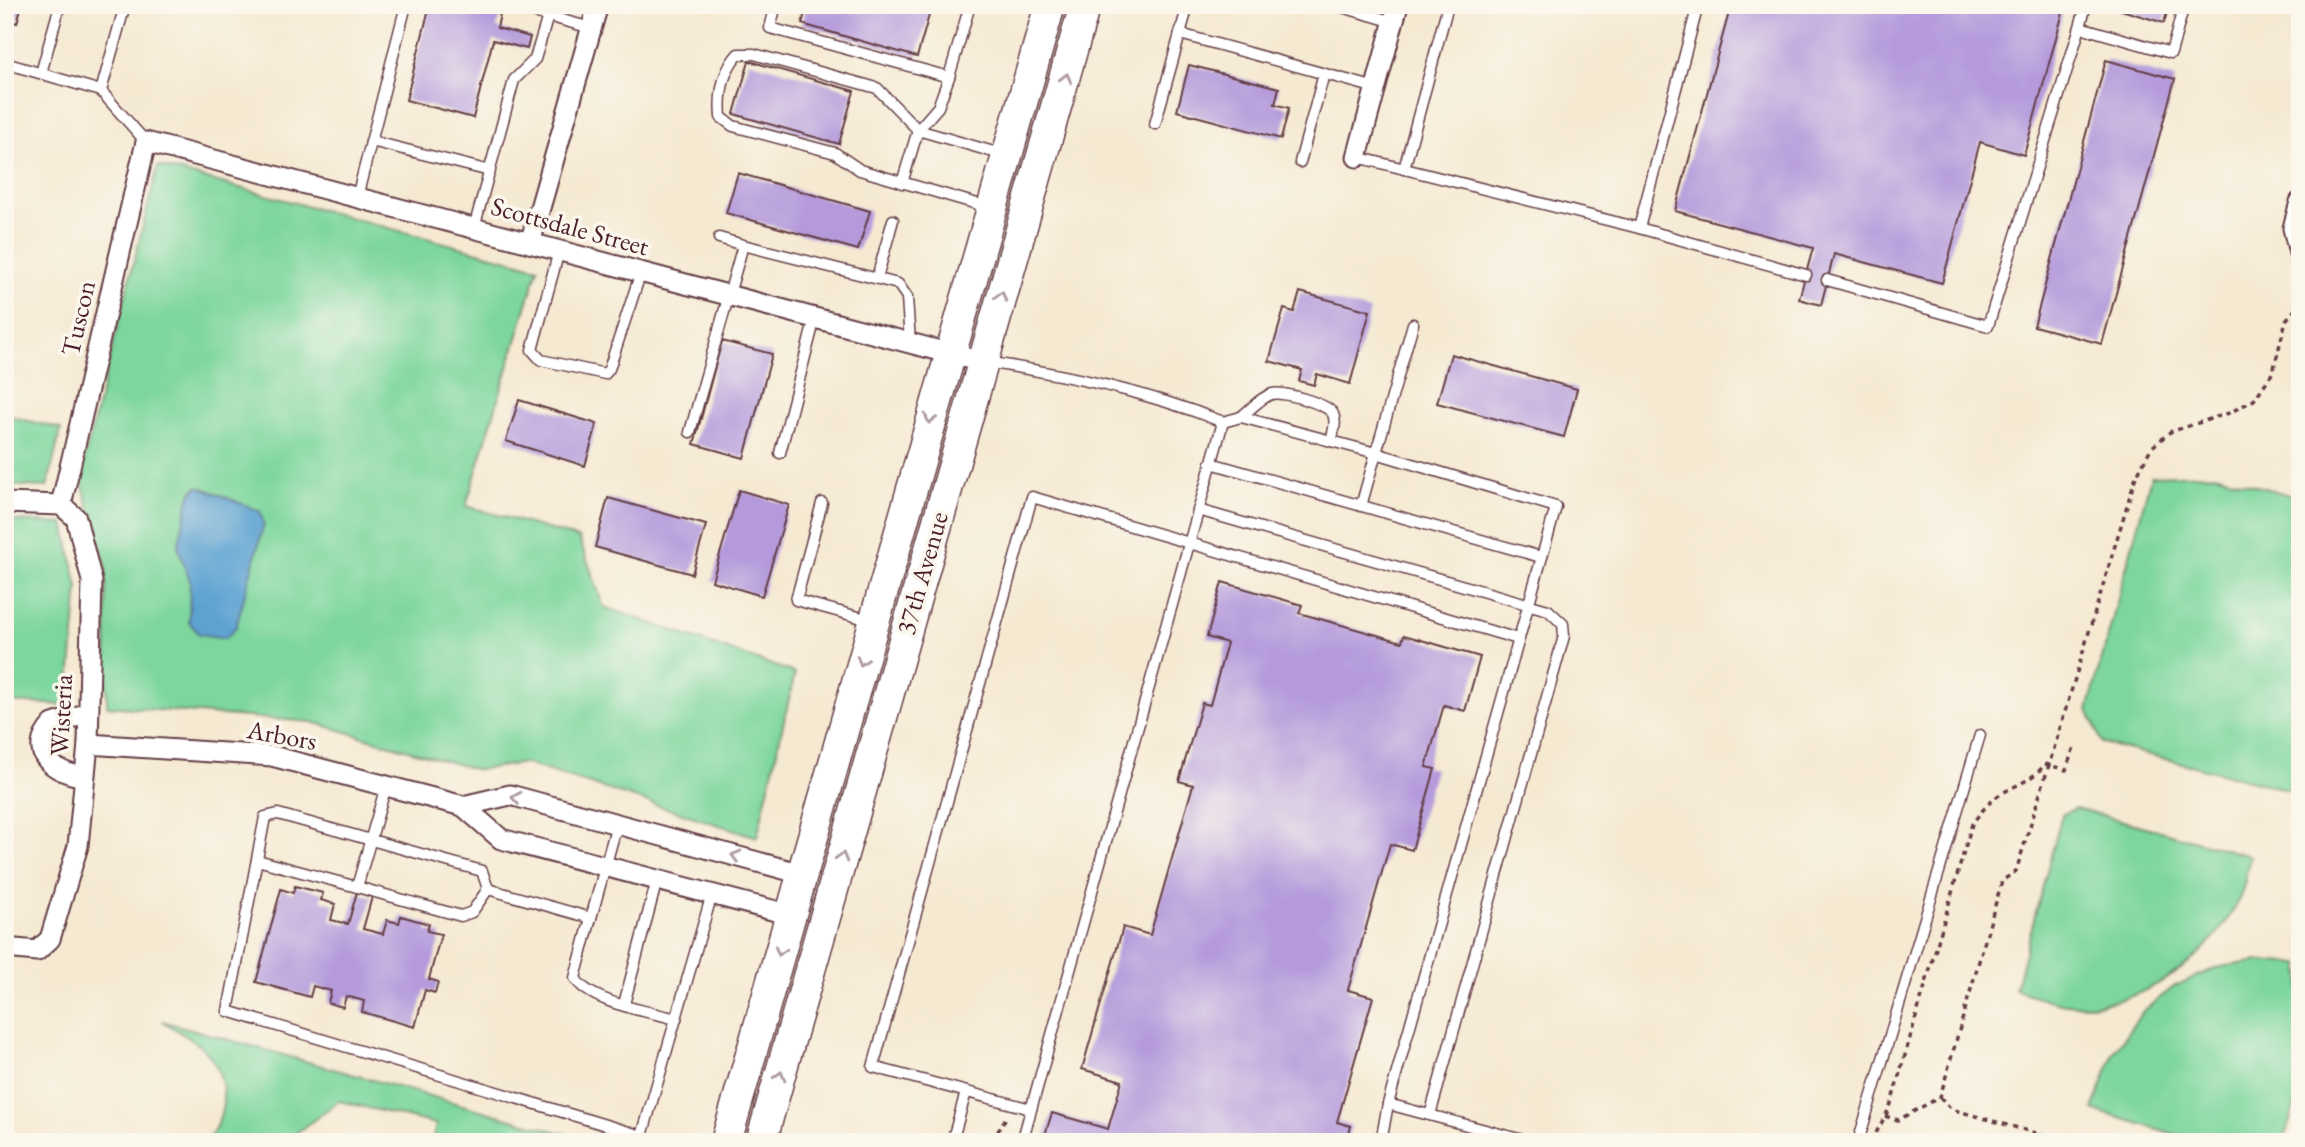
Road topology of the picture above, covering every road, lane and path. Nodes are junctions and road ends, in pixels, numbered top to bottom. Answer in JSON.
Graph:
{"nodes":[{"id":1,"x":60,"y":5,"type":"edge"},
{"id":2,"x":125,"y":5,"type":"edge"},
{"id":3,"x":406,"y":5,"type":"edge"},
{"id":4,"x":508,"y":5,"type":"edge"},
{"id":5,"x":598,"y":5,"type":"edge"},
{"id":6,"x":776,"y":5,"type":"edge"},
{"id":7,"x":970,"y":5,"type":"edge"},
{"id":8,"x":1050,"y":5,"type":"edge"},
{"id":9,"x":1086,"y":5,"type":"edge"},
{"id":10,"x":1188,"y":5,"type":"edge"},
{"id":11,"x":1448,"y":5,"type":"edge"},
{"id":12,"x":1698,"y":5,"type":"edge"},
{"id":13,"x":2086,"y":5,"type":"edge"},
{"id":14,"x":2184,"y":5,"type":"edge"},
{"id":15,"x":1343,"y":6,"type":"edge"},
{"id":16,"x":1396,"y":14,"type":"edge"},
{"id":17,"x":548,"y":16,"type":"junction"},
{"id":18,"x":2080,"y":27,"type":"junction"},
{"id":19,"x":591,"y":28,"type":"junction"},
{"id":20,"x":1180,"y":34,"type":"junction"},
{"id":21,"x":5,"y":63,"type":"edge"},
{"id":22,"x":41,"y":73,"type":"junction"},
{"id":23,"x":1324,"y":74,"type":"junction"},
{"id":24,"x":949,"y":77,"type":"junction"},
{"id":25,"x":1376,"y":88,"type":"junction"},
{"id":26,"x":101,"y":91,"type":"junction"},
{"id":27,"x":1155,"y":124,"type":"dead end"},
{"id":28,"x":918,"y":130,"type":"junction"},
{"id":29,"x":371,"y":141,"type":"junction"},
{"id":30,"x":146,"y":142,"type":"junction"},
{"id":31,"x":1007,"y":156,"type":"junction"},
{"id":32,"x":1357,"y":157,"type":"joint"},
{"id":33,"x":1300,"y":162,"type":"dead end"},
{"id":34,"x":1404,"y":169,"type":"junction"},
{"id":35,"x":490,"y":171,"type":"junction"},
{"id":36,"x":902,"y":183,"type":"junction"},
{"id":37,"x":357,"y":197,"type":"junction"},
{"id":38,"x":2300,"y":202,"type":"edge"},
{"id":39,"x":993,"y":208,"type":"junction"},
{"id":40,"x":893,"y":220,"type":"dead end"},
{"id":41,"x":474,"y":228,"type":"junction"},
{"id":42,"x":1639,"y":228,"type":"junction"},
{"id":43,"x":719,"y":238,"type":"dead end"},
{"id":44,"x":530,"y":243,"type":"junction"},
{"id":45,"x":743,"y":244,"type":"junction"},
{"id":46,"x":559,"y":251,"type":"junction"},
{"id":47,"x":2300,"y":257,"type":"edge"},
{"id":48,"x":641,"y":272,"type":"junction"},
{"id":49,"x":1806,"y":275,"type":"dead end"},
{"id":50,"x":877,"y":278,"type":"junction"},
{"id":51,"x":1827,"y":280,"type":"dead end"},
{"id":52,"x":729,"y":295,"type":"junction"},
{"id":53,"x":2300,"y":304,"type":"edge"},
{"id":54,"x":815,"y":318,"type":"junction"},
{"id":55,"x":1413,"y":324,"type":"dead end"},
{"id":56,"x":910,"y":343,"type":"junction"},
{"id":57,"x":948,"y":353,"type":"junction"},
{"id":58,"x":982,"y":362,"type":"junction"},
{"id":59,"x":1241,"y":417,"type":"junction"},
{"id":60,"x":1223,"y":422,"type":"junction"},
{"id":61,"x":690,"y":432,"type":"dead end"},
{"id":62,"x":1331,"y":441,"type":"junction"},
{"id":63,"x":780,"y":453,"type":"dead end"},
{"id":64,"x":1376,"y":453,"type":"junction"},
{"id":65,"x":1211,"y":463,"type":"junction"},
{"id":66,"x":5,"y":503,"type":"edge"},
{"id":67,"x":822,"y":503,"type":"dead end"},
{"id":68,"x":61,"y":505,"type":"junction"},
{"id":69,"x":1361,"y":506,"type":"junction"},
{"id":70,"x":1198,"y":510,"type":"junction"},
{"id":71,"x":1189,"y":542,"type":"junction"},
{"id":72,"x":1541,"y":557,"type":"junction"},
{"id":73,"x":1528,"y":604,"type":"junction"},
{"id":74,"x":873,"y":621,"type":"junction"},
{"id":75,"x":1518,"y":639,"type":"junction"},
{"id":76,"x":88,"y":713,"type":"junction"},
{"id":77,"x":1980,"y":735,"type":"dead end"},
{"id":78,"x":88,"y":744,"type":"junction"},
{"id":79,"x":2075,"y":744,"type":"dead end"},
{"id":80,"x":2049,"y":765,"type":"junction"},
{"id":81,"x":84,"y":776,"type":"junction"},
{"id":82,"x":386,"y":786,"type":"junction"},
{"id":83,"x":463,"y":806,"type":"junction"},
{"id":84,"x":617,"y":824,"type":"junction"},
{"id":85,"x":371,"y":840,"type":"junction"},
{"id":86,"x":257,"y":860,"type":"junction"},
{"id":87,"x":606,"y":866,"type":"junction"},
{"id":88,"x":802,"y":874,"type":"junction"},
{"id":89,"x":657,"y":880,"type":"junction"},
{"id":90,"x":357,"y":887,"type":"junction"},
{"id":91,"x":488,"y":890,"type":"junction"},
{"id":92,"x":712,"y":894,"type":"junction"},
{"id":93,"x":791,"y":915,"type":"junction"},
{"id":94,"x":591,"y":918,"type":"junction"},
{"id":95,"x":5,"y":948,"type":"edge"},
{"id":96,"x":624,"y":1004,"type":"junction"},
{"id":97,"x":676,"y":1019,"type":"junction"},
{"id":98,"x":966,"y":1092,"type":"junction"},
{"id":99,"x":1940,"y":1097,"type":"junction"},
{"id":100,"x":1011,"y":1104,"type":"junction"},
{"id":101,"x":1388,"y":1104,"type":"junction"},
{"id":102,"x":1031,"y":1109,"type":"junction"},
{"id":103,"x":1430,"y":1115,"type":"junction"},
{"id":104,"x":1885,"y":1116,"type":"junction"},
{"id":105,"x":726,"y":1142,"type":"edge"},
{"id":106,"x":761,"y":1142,"type":"edge"},
{"id":107,"x":951,"y":1142,"type":"edge"},
{"id":108,"x":983,"y":1142,"type":"edge"},
{"id":109,"x":1022,"y":1142,"type":"edge"},
{"id":110,"x":1381,"y":1142,"type":"edge"},
{"id":111,"x":1530,"y":1142,"type":"edge"},
{"id":112,"x":1858,"y":1142,"type":"edge"},
{"id":113,"x":1874,"y":1142,"type":"edge"},
{"id":114,"x":2067,"y":1142,"type":"edge"}],
"edges":[{"from":1,"to":22,"type":"lane"},
{"from":2,"to":26,"type":"lane"},
{"from":3,"to":29,"type":"lane"},
{"from":4,"to":17,"type":"lane"},
{"from":5,"to":19,"type":"street"},
{"from":6,"to":24,"type":"lane"},
{"from":7,"to":24,"type":"lane"},
{"from":8,"to":31,"type":"main road","name":"37th Avenue"},
{"from":58,"to":9,"type":"main road","name":"37th Avenue","one_way":true},
{"from":10,"to":20,"type":"lane"},
{"from":11,"to":34,"type":"lane"},
{"from":12,"to":42,"type":"lane"},
{"from":13,"to":18,"type":"lane"},
{"from":14,"to":18,"type":"lane"},
{"from":15,"to":16,"type":"lane"},
{"from":16,"to":25,"type":"street"},
{"from":17,"to":19,"type":"lane"},
{"from":17,"to":35,"type":"lane"},
{"from":18,"to":51,"type":"lane"},
{"from":19,"to":44,"type":"street"},
{"from":20,"to":23,"type":"lane"},
{"from":20,"to":27,"type":"lane"},
{"from":21,"to":22,"type":"lane"},
{"from":22,"to":26,"type":"lane"},
{"from":23,"to":25,"type":"lane"},
{"from":23,"to":33,"type":"lane"},
{"from":24,"to":28,"type":"lane"},
{"from":25,"to":32,"type":"street"},
{"from":26,"to":30,"type":"lane"},
{"from":28,"to":31,"type":"lane"},
{"from":28,"to":36,"type":"lane"},
{"from":28,"to":36,"type":"lane"},
{"from":29,"to":35,"type":"lane"},
{"from":29,"to":37,"type":"lane"},
{"from":30,"to":37,"type":"street","name":"Scottsdale Street"},
{"from":30,"to":68,"type":"street","name":"Tuscon"},
{"from":31,"to":39,"type":"main road","name":"37th Avenue"},
{"from":32,"to":34,"type":"lane"},
{"from":34,"to":42,"type":"lane"},
{"from":35,"to":41,"type":"lane"},
{"from":36,"to":39,"type":"lane"},
{"from":37,"to":41,"type":"street","name":"Scottsdale Street"},
{"from":38,"to":47,"type":"street"},
{"from":39,"to":57,"type":"main road","name":"37th Avenue"},
{"from":40,"to":50,"type":"lane"},
{"from":41,"to":44,"type":"street","name":"Scottsdale Street"},
{"from":42,"to":49,"type":"lane"},
{"from":43,"to":45,"type":"lane"},
{"from":44,"to":46,"type":"street","name":"Scottsdale Street"},
{"from":45,"to":50,"type":"lane"},
{"from":45,"to":52,"type":"lane"},
{"from":46,"to":48,"type":"street","name":"Scottsdale Street"},
{"from":46,"to":48,"type":"lane"},
{"from":48,"to":52,"type":"street","name":"Scottsdale Street"},
{"from":50,"to":56,"type":"lane"},
{"from":52,"to":54,"type":"street","name":"Scottsdale Street"},
{"from":52,"to":61,"type":"lane"},
{"from":53,"to":80,"type":"path"},
{"from":54,"to":56,"type":"street","name":"Scottsdale Street"},
{"from":54,"to":63,"type":"lane"},
{"from":55,"to":64,"type":"lane"},
{"from":56,"to":57,"type":"street","name":"Scottsdale Street"},
{"from":57,"to":58,"type":"street","name":"Scottsdale Street"},
{"from":57,"to":74,"type":"main road","name":"37th Avenue","one_way":true},
{"from":58,"to":60,"type":"lane"},
{"from":106,"to":58,"type":"main road","name":"37th Avenue","one_way":true},
{"from":59,"to":60,"type":"lane"},
{"from":59,"to":62,"type":"lane"},
{"from":59,"to":62,"type":"lane"},
{"from":60,"to":65,"type":"lane"},
{"from":62,"to":64,"type":"lane"},
{"from":64,"to":69,"type":"lane"},
{"from":64,"to":72,"type":"lane"},
{"from":65,"to":69,"type":"lane"},
{"from":65,"to":70,"type":"lane"},
{"from":66,"to":68,"type":"street"},
{"from":67,"to":74,"type":"lane"},
{"from":68,"to":76,"type":"street","name":"Wisteria"},
{"from":69,"to":72,"type":"lane"},
{"from":70,"to":71,"type":"lane"},
{"from":70,"to":73,"type":"lane"},
{"from":71,"to":75,"type":"lane"},
{"from":71,"to":98,"type":"lane"},
{"from":71,"to":102,"type":"lane"},
{"from":72,"to":73,"type":"lane"},
{"from":73,"to":75,"type":"lane"},
{"from":73,"to":103,"type":"lane"},
{"from":74,"to":88,"type":"main road","name":"37th Avenue","one_way":true},
{"from":75,"to":101,"type":"lane"},
{"from":76,"to":78,"type":"street","name":"Wisteria"},
{"from":76,"to":81,"type":"street"},
{"from":77,"to":112,"type":"lane"},
{"from":78,"to":81,"type":"street","name":"Wisteria"},
{"from":78,"to":82,"type":"street","name":"Arbors"},
{"from":79,"to":80,"type":"path"},
{"from":80,"to":99,"type":"path"},
{"from":80,"to":104,"type":"path"},
{"from":81,"to":95,"type":"street","name":"Wisteria"},
{"from":82,"to":83,"type":"street","name":"Arbors"},
{"from":82,"to":85,"type":"lane"},
{"from":84,"to":83,"type":"street","name":"Arbors","one_way":true},
{"from":83,"to":87,"type":"street","name":"Arbors"},
{"from":84,"to":87,"type":"lane"},
{"from":88,"to":84,"type":"street","name":"Arbors","one_way":true},
{"from":85,"to":86,"type":"lane"},
{"from":85,"to":90,"type":"lane"},
{"from":85,"to":91,"type":"lane"},
{"from":86,"to":90,"type":"lane"},
{"from":86,"to":97,"type":"lane"},
{"from":87,"to":89,"type":"street","name":"Arbors"},
{"from":87,"to":94,"type":"lane"},
{"from":88,"to":93,"type":"main road","name":"37th Avenue"},
{"from":89,"to":92,"type":"street","name":"Arbors"},
{"from":89,"to":96,"type":"lane"},
{"from":90,"to":91,"type":"lane"},
{"from":91,"to":94,"type":"lane"},
{"from":92,"to":93,"type":"street","name":"Arbors"},
{"from":92,"to":97,"type":"lane"},
{"from":93,"to":105,"type":"main road","name":"37th Avenue","one_way":true},
{"from":94,"to":96,"type":"lane"},
{"from":96,"to":97,"type":"lane"},
{"from":98,"to":100,"type":"lane"},
{"from":98,"to":107,"type":"lane"},
{"from":99,"to":104,"type":"path"},
{"from":99,"to":114,"type":"path"},
{"from":100,"to":102,"type":"lane"},
{"from":100,"to":108,"type":"path"},
{"from":101,"to":103,"type":"lane"},
{"from":101,"to":110,"type":"lane"},
{"from":102,"to":109,"type":"lane"},
{"from":103,"to":111,"type":"lane"},
{"from":104,"to":113,"type":"path"}]}
